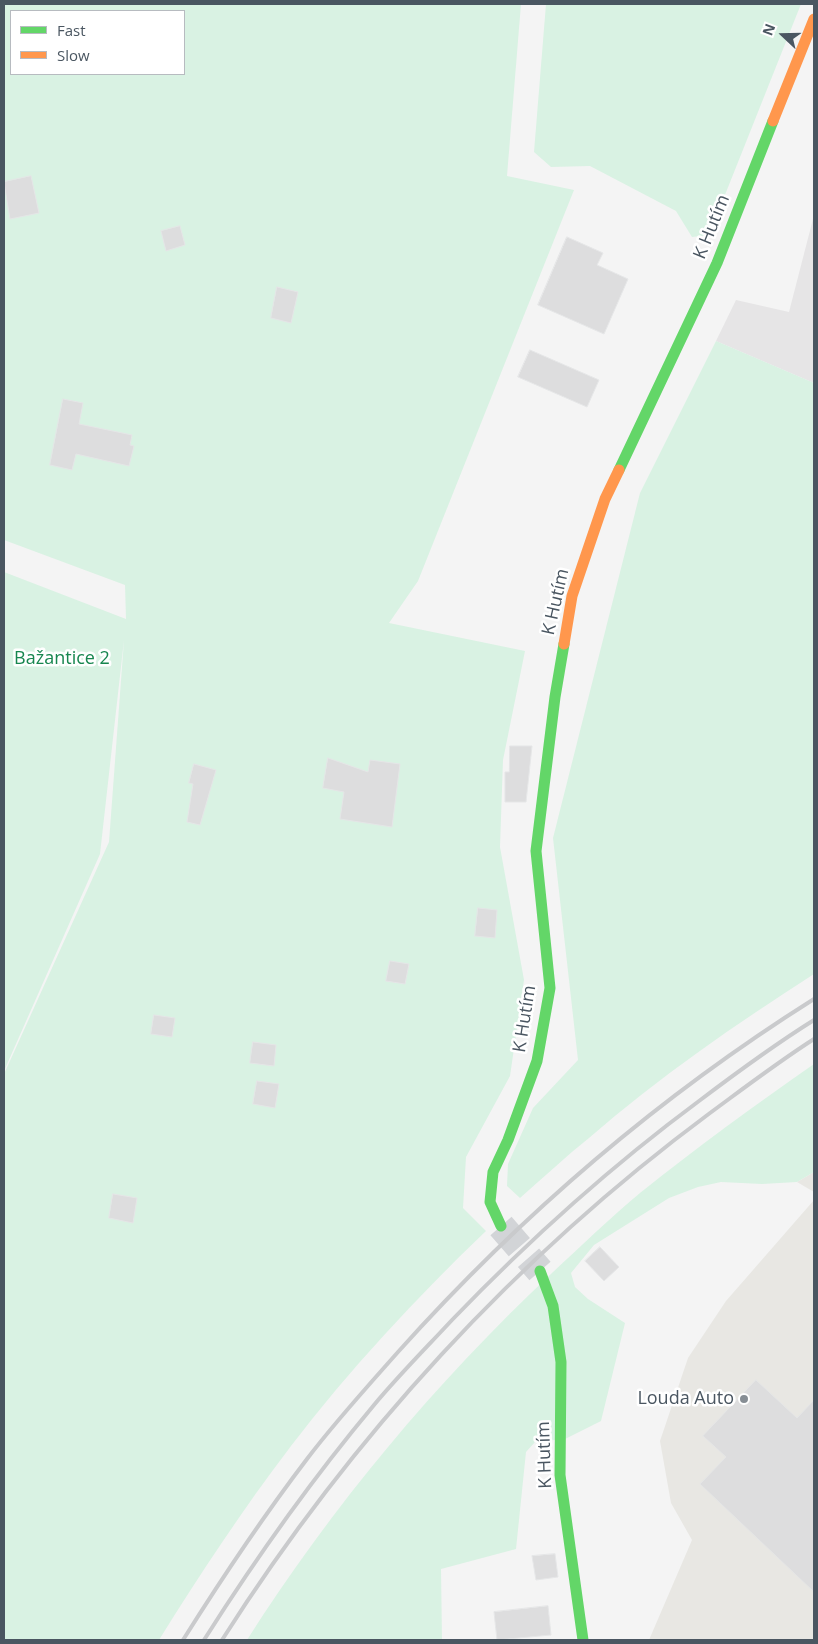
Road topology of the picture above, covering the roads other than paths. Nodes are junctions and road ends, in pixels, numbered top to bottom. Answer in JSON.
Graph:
{"nodes":[{"id":1,"x":814,"y":19,"type":"edge"},
{"id":2,"x":501,"y":1226,"type":"tunnel mouth"},
{"id":3,"x":540,"y":1270,"type":"tunnel mouth"},
{"id":4,"x":583,"y":1640,"type":"edge"}],
"edges":[{"from":1,"to":2,"type":"street","name":"K Hutím"},
{"from":3,"to":4,"type":"street","name":"K Hutím"}]}
